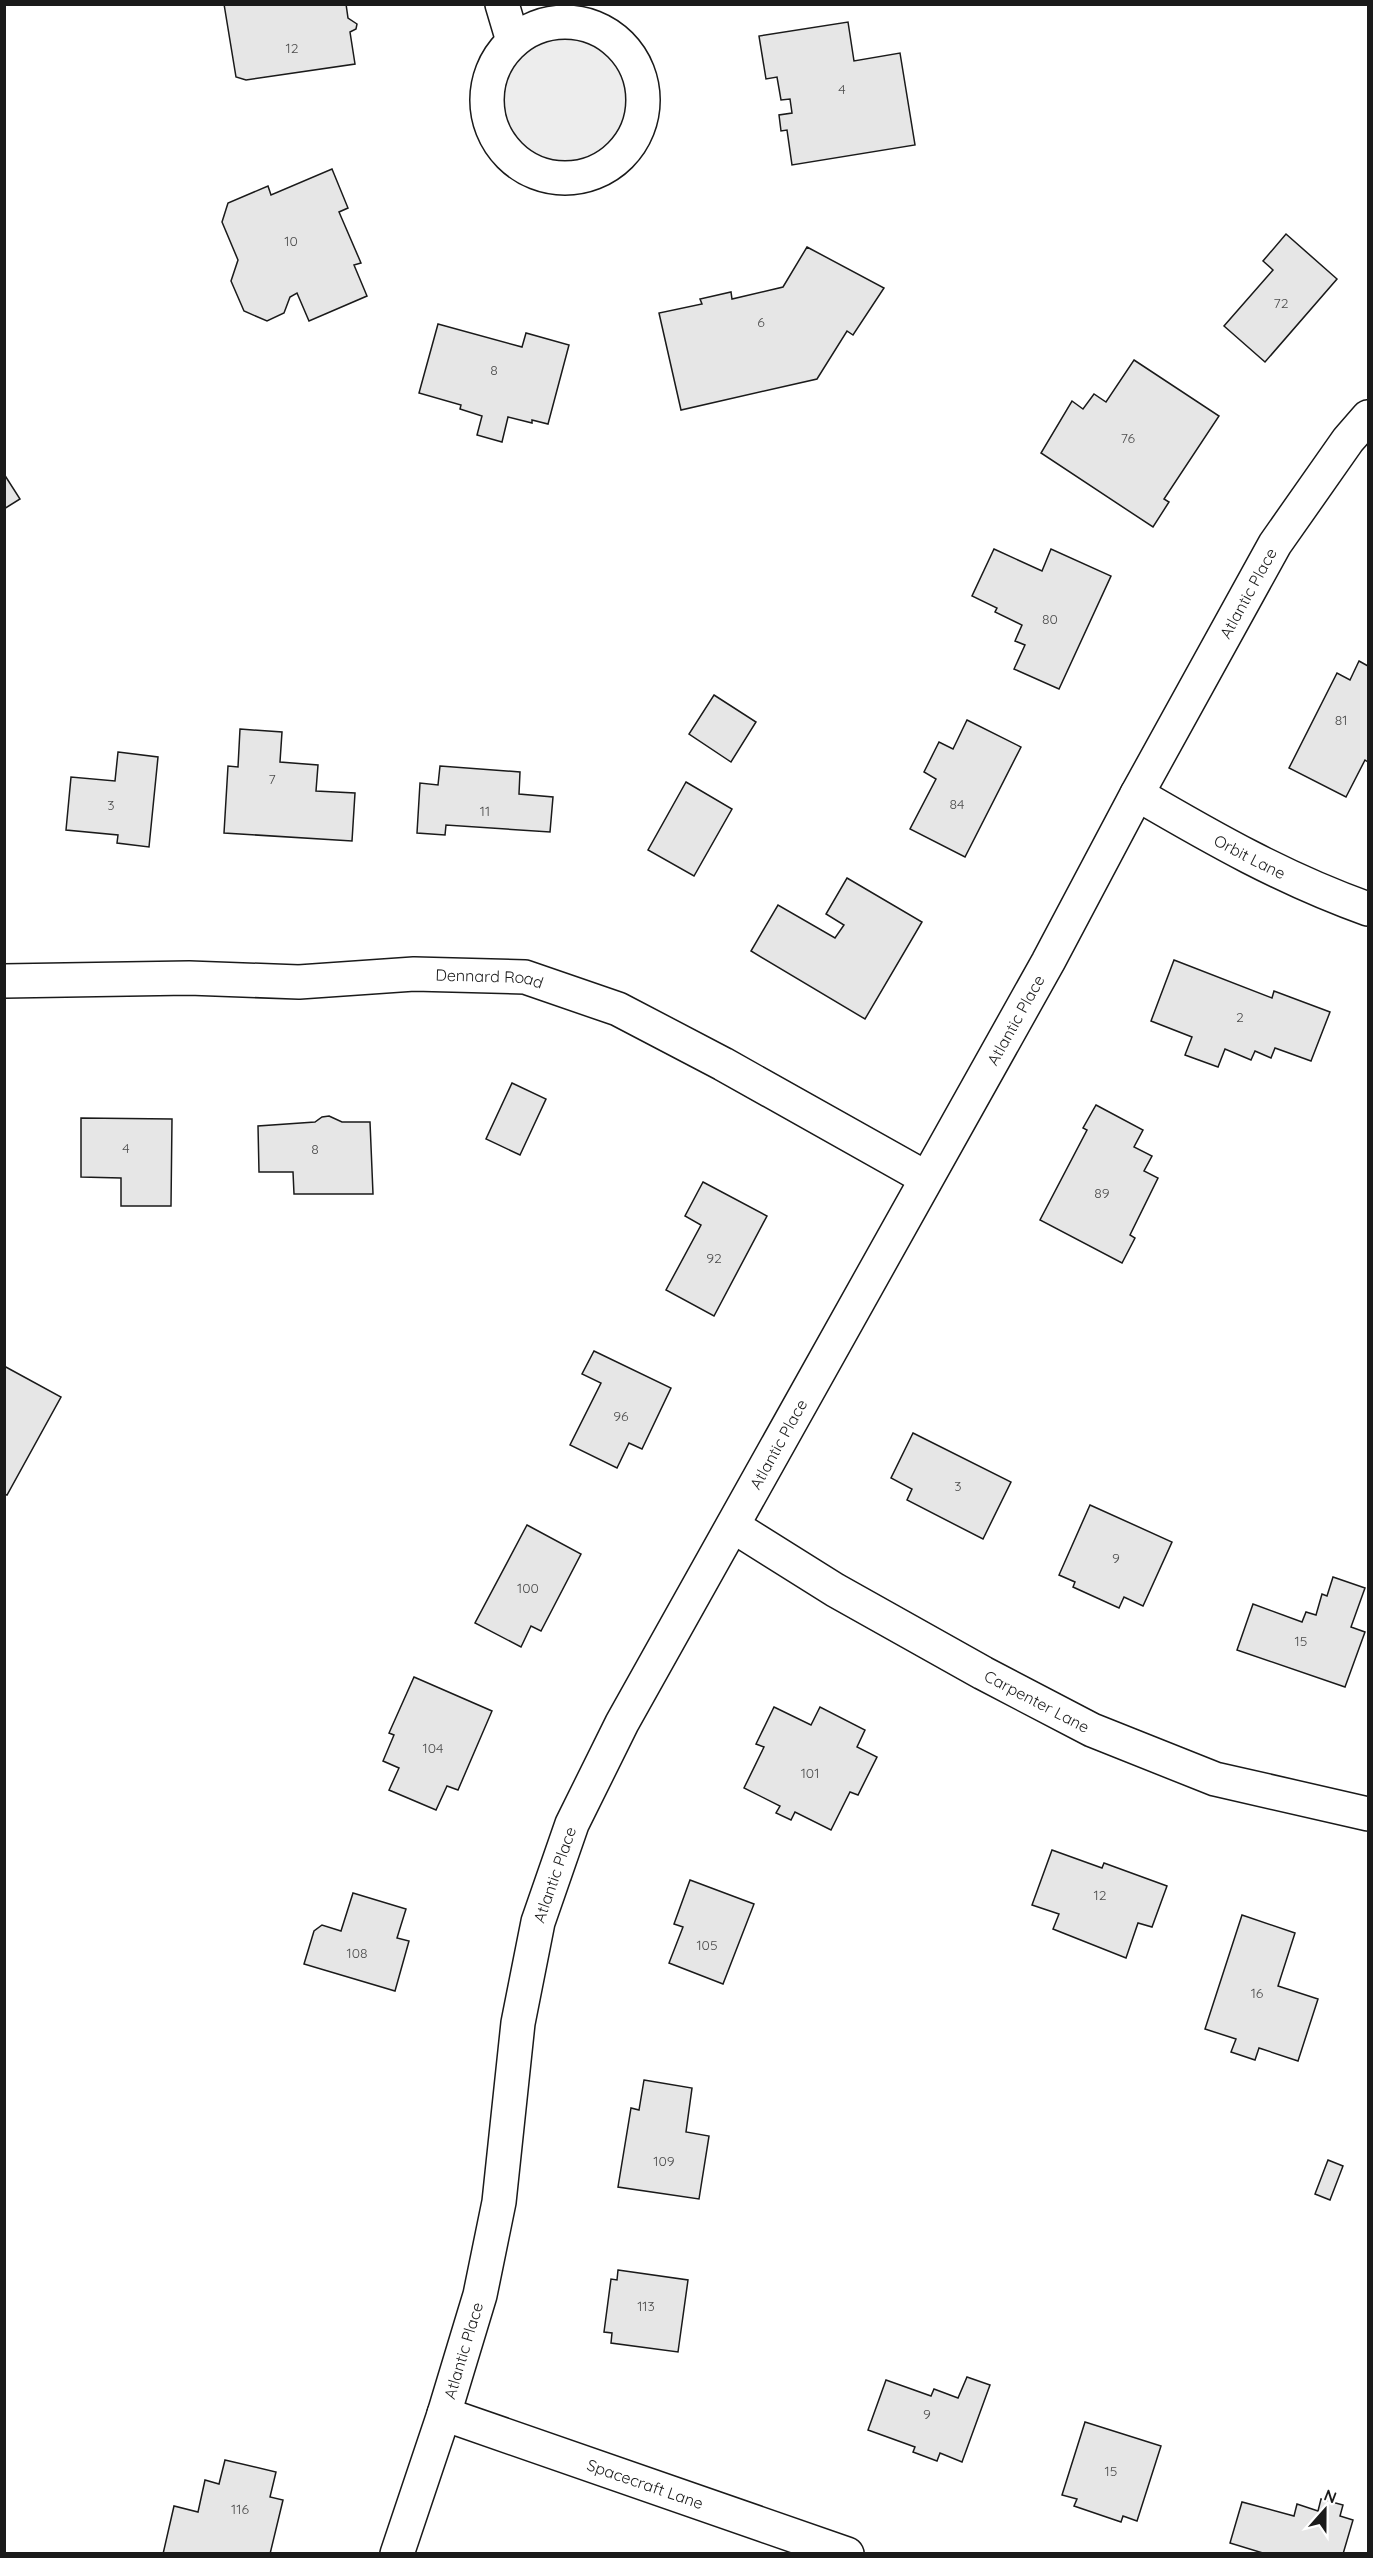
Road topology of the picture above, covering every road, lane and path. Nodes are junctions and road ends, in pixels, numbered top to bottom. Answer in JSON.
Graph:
{"nodes":[{"id":1,"x":502,"y":4,"type":"edge"},
{"id":2,"x":513,"y":41,"type":"junction"},
{"id":3,"x":1368,"y":417,"type":"edge"},
{"id":4,"x":1137,"y":794,"type":"junction"},
{"id":5,"x":1368,"y":909,"type":"edge"},
{"id":6,"x":4,"y":981,"type":"edge"},
{"id":7,"x":926,"y":1178,"type":"junction"},
{"id":8,"x":733,"y":1526,"type":"junction"},
{"id":9,"x":1368,"y":1814,"type":"edge"},
{"id":10,"x":444,"y":2414,"type":"junction"},
{"id":11,"x":397,"y":2553,"type":"edge"},
{"id":12,"x":847,"y":2553,"type":"edge"}],
"edges":[{"from":1,"to":2,"type":"street"},
{"from":2,"to":2,"type":"street"},
{"from":3,"to":4,"type":"street","name":"Atlantic Place"},
{"from":4,"to":5,"type":"street","name":"Orbit Lane"},
{"from":4,"to":7,"type":"street","name":"Atlantic Place"},
{"from":6,"to":7,"type":"street","name":"Dennard Road"},
{"from":7,"to":8,"type":"street","name":"Atlantic Place"},
{"from":8,"to":9,"type":"street","name":"Carpenter Lane"},
{"from":8,"to":10,"type":"street","name":"Atlantic Place"},
{"from":10,"to":11,"type":"street","name":"Atlantic Place"},
{"from":10,"to":12,"type":"street","name":"Spacecraft Lane"}]}
